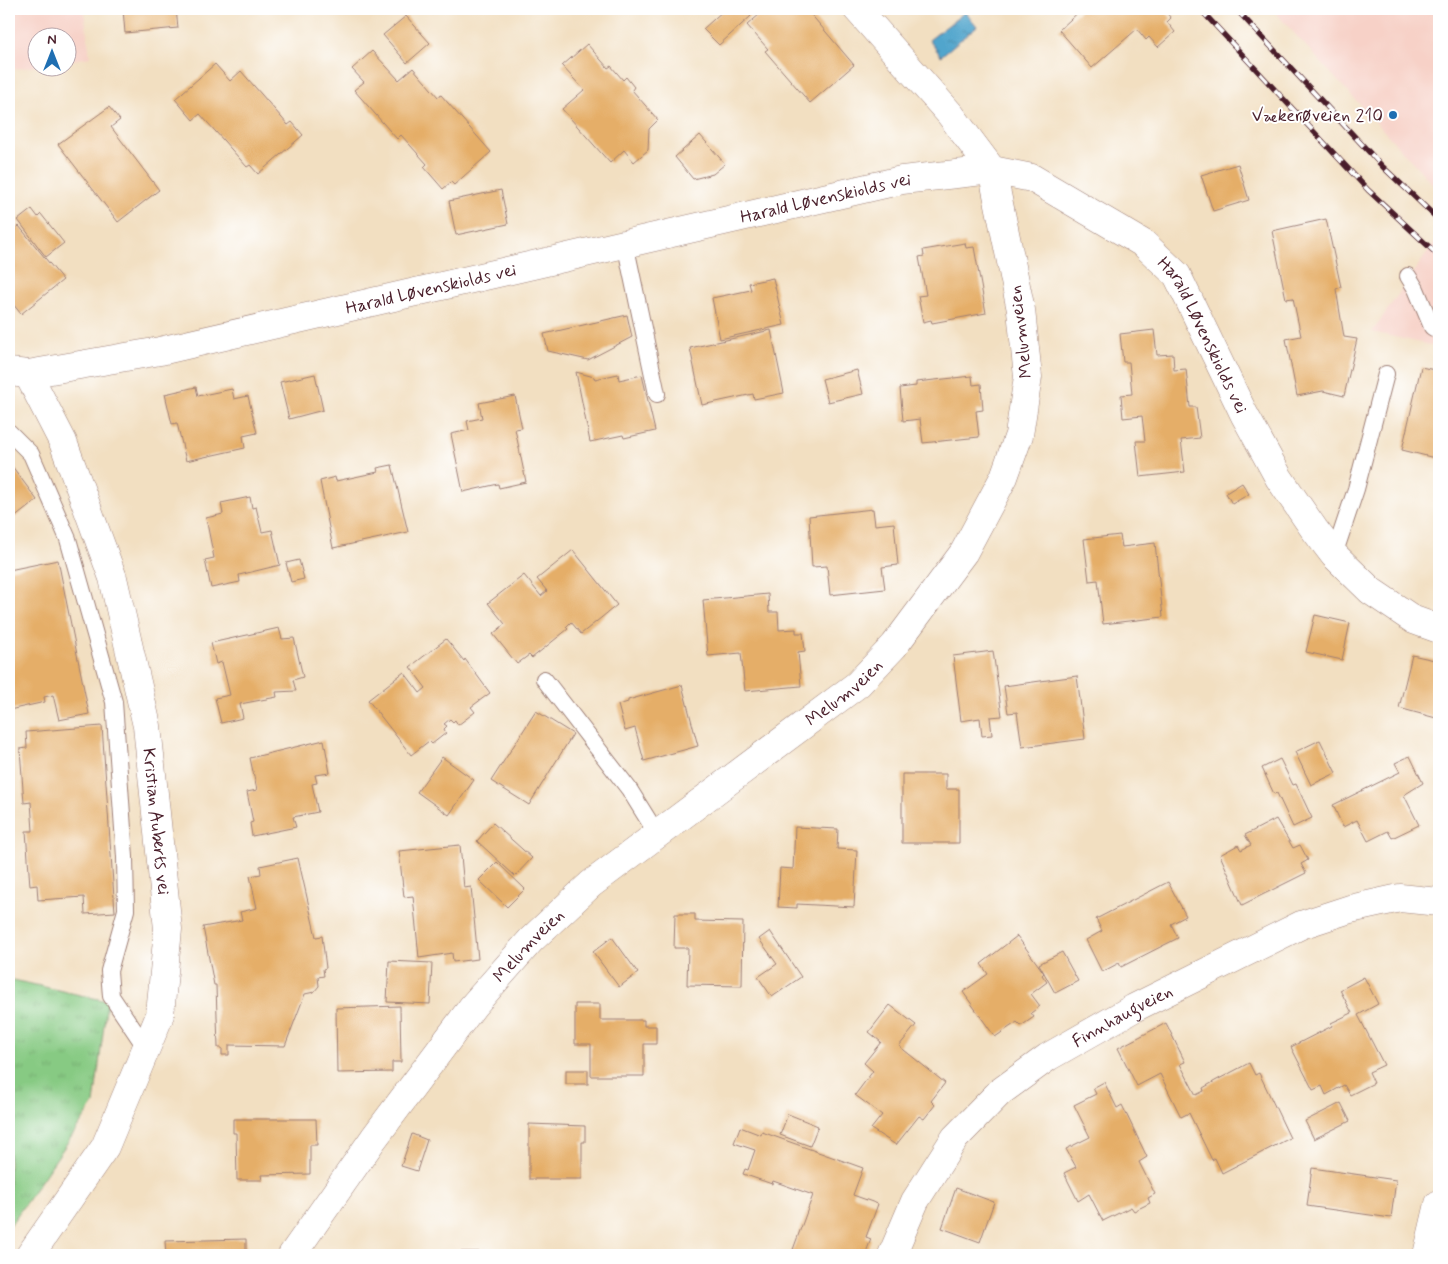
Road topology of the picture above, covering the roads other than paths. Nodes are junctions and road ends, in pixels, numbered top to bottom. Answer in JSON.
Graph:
{"nodes":[{"id":1,"x":857,"y":9,"type":"edge"},
{"id":2,"x":992,"y":170,"type":"junction"},
{"id":3,"x":625,"y":243,"type":"junction"},
{"id":4,"x":1408,"y":276,"type":"dead end"},
{"id":5,"x":1439,"y":331,"type":"edge"},
{"id":6,"x":18,"y":373,"type":"edge"},
{"id":7,"x":1386,"y":374,"type":"dead end"},
{"id":8,"x":657,"y":394,"type":"dead end"},
{"id":9,"x":9,"y":432,"type":"edge"},
{"id":10,"x":1334,"y":555,"type":"junction"},
{"id":11,"x":1439,"y":629,"type":"edge"},
{"id":12,"x":544,"y":680,"type":"dead end"},
{"id":13,"x":657,"y":834,"type":"junction"},
{"id":14,"x":1439,"y":902,"type":"edge"},
{"id":15,"x":146,"y":1048,"type":"junction"},
{"id":16,"x":1439,"y":1204,"type":"edge"},
{"id":17,"x":30,"y":1255,"type":"edge"},
{"id":18,"x":292,"y":1255,"type":"edge"},
{"id":19,"x":892,"y":1255,"type":"edge"},
{"id":20,"x":1427,"y":1255,"type":"edge"}],
"edges":[{"from":1,"to":2,"type":"street","name":"Melumveien"},
{"from":2,"to":3,"type":"street","name":"Harald Løvenskiolds vei"},
{"from":2,"to":10,"type":"street","name":"Harald Løvenskiolds vei"},
{"from":2,"to":13,"type":"street","name":"Melumveien"},
{"from":3,"to":6,"type":"street","name":"Harald Løvenskiolds vei"},
{"from":3,"to":8,"type":"lane"},
{"from":4,"to":5,"type":"lane"},
{"from":6,"to":15,"type":"street","name":"Kristian Auberts vei"},
{"from":7,"to":10,"type":"lane"},
{"from":9,"to":15,"type":"lane"},
{"from":10,"to":11,"type":"street","name":"Harald Løvenskiolds vei"},
{"from":12,"to":13,"type":"lane"},
{"from":13,"to":18,"type":"street","name":"Melumveien"},
{"from":14,"to":19,"type":"street","name":"Finnhaugveien"},
{"from":15,"to":17,"type":"street","name":"Kristian Auberts vei"},
{"from":16,"to":20,"type":"street"}]}
